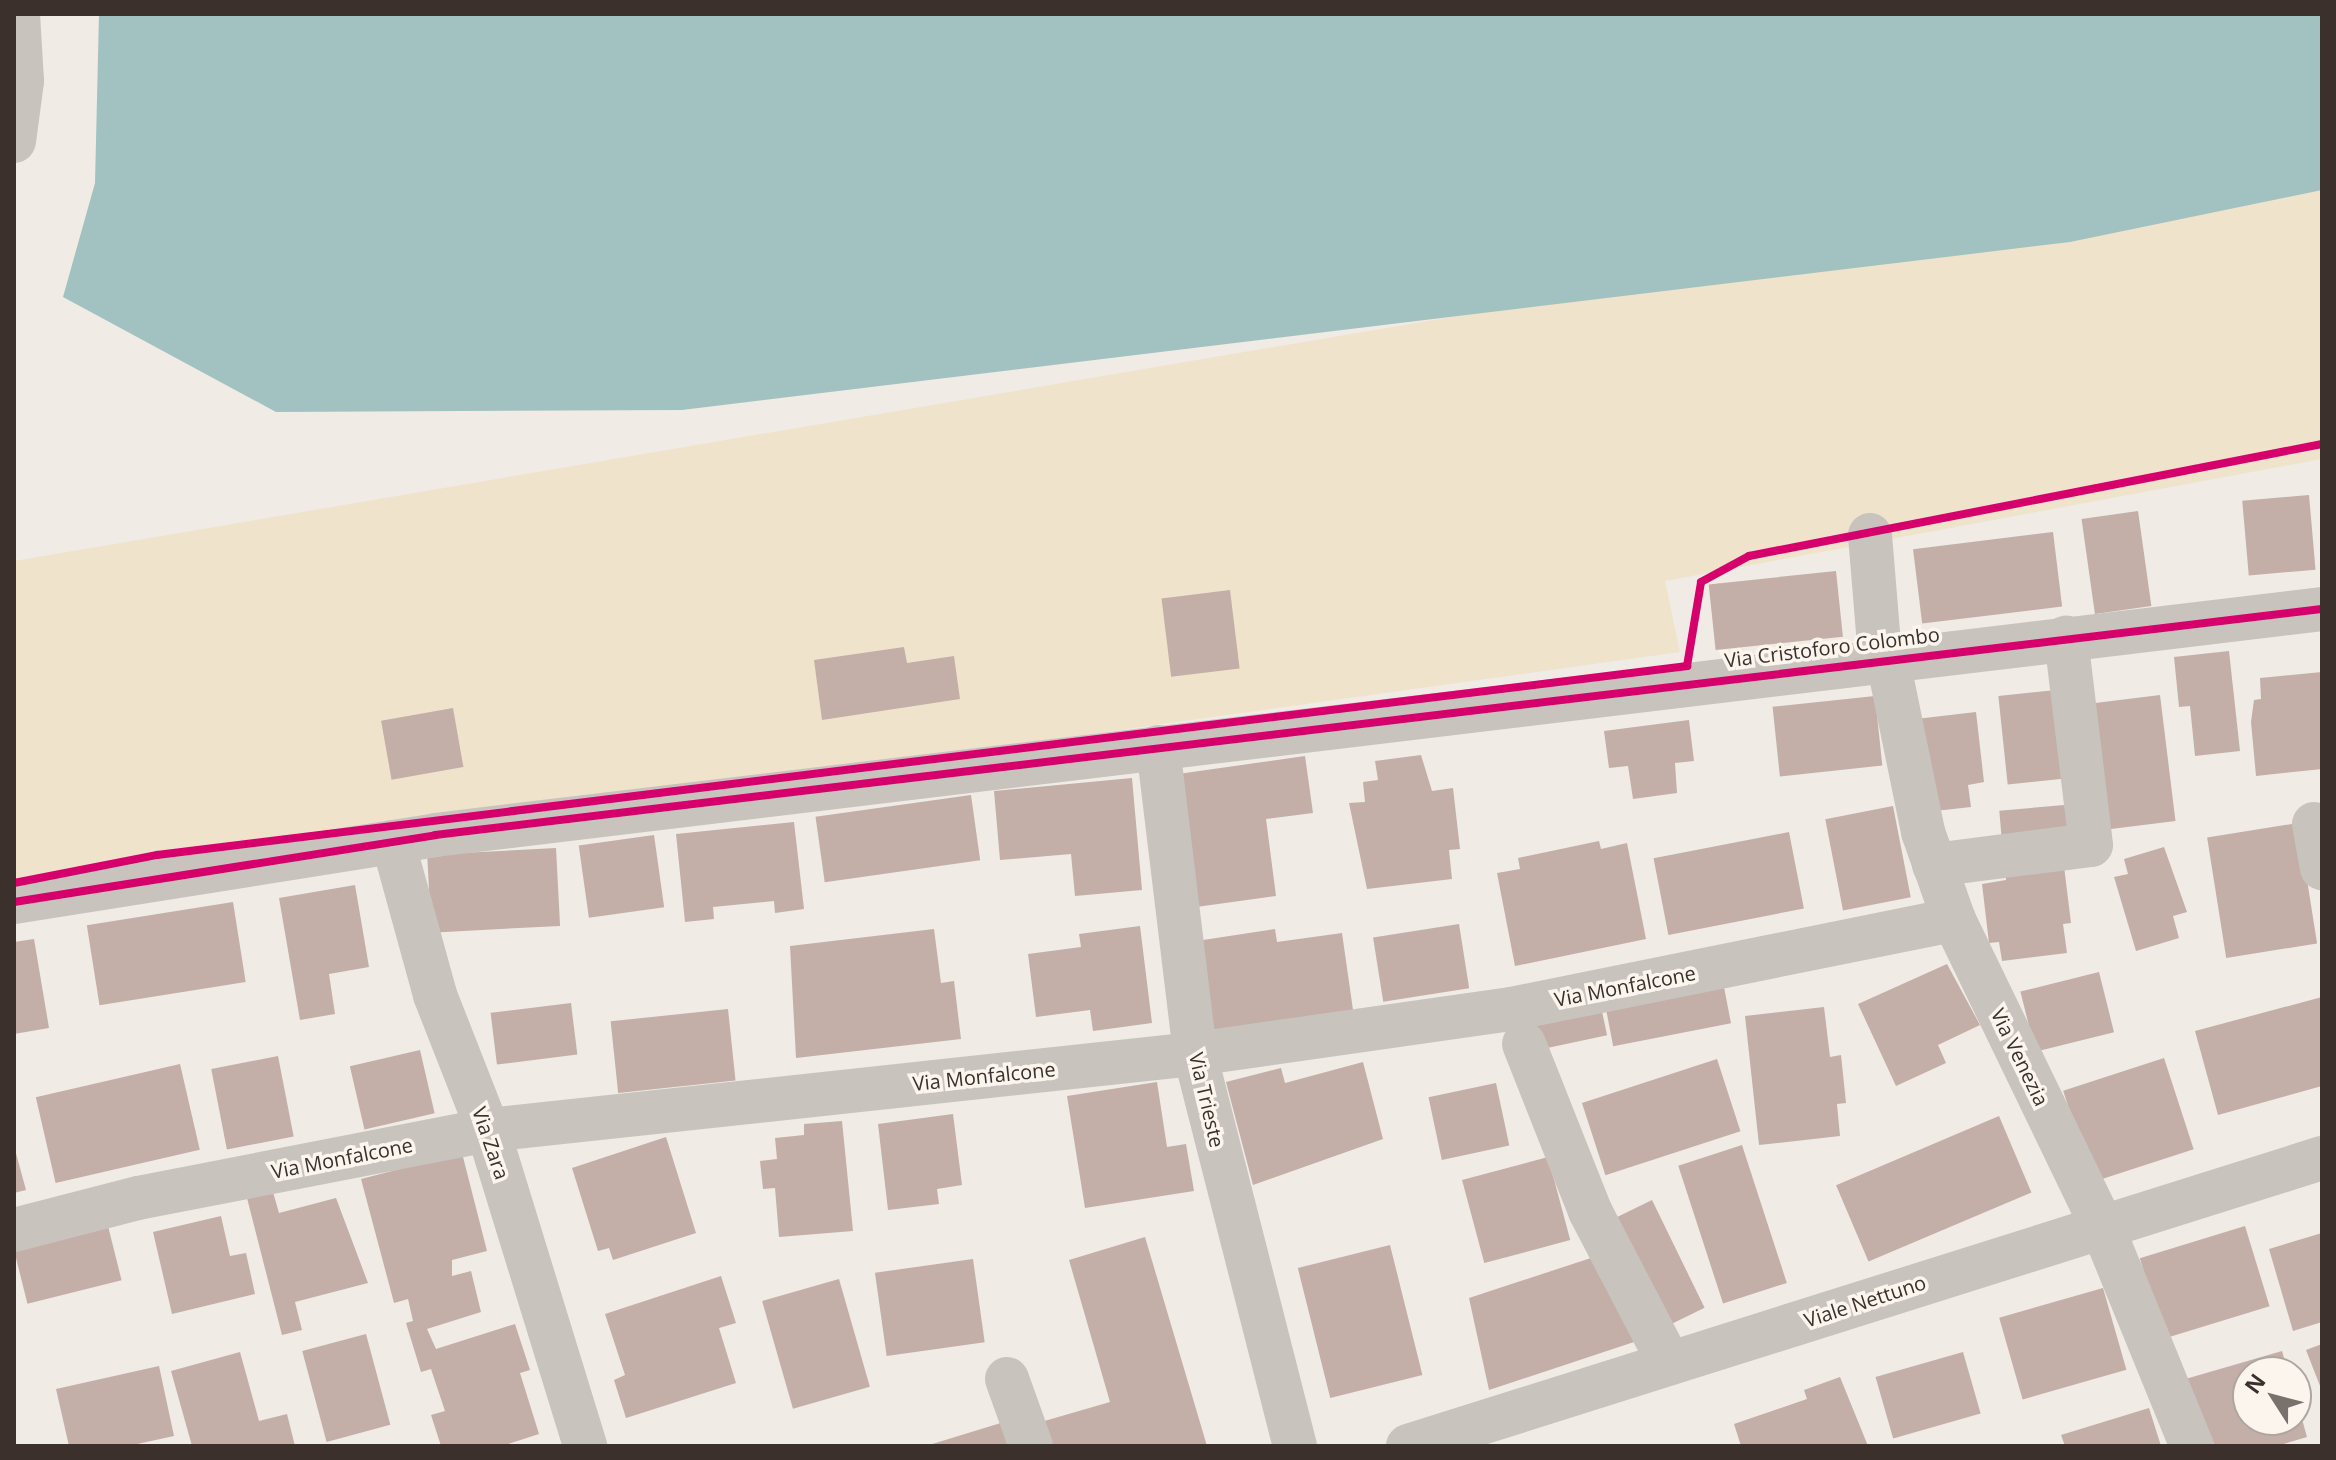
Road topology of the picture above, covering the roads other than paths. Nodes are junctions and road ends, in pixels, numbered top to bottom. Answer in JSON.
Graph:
{"nodes":[{"id":1,"x":18,"y":14,"type":"edge"},
{"id":2,"x":14,"y":141,"type":"edge"},
{"id":3,"x":1870,"y":535,"type":"dead end"},
{"id":4,"x":2322,"y":609,"type":"edge"},
{"id":5,"x":2066,"y":637,"type":"junction"},
{"id":6,"x":1883,"y":656,"type":"junction"},
{"id":7,"x":1158,"y":747,"type":"junction"},
{"id":8,"x":2314,"y":824,"type":"dead end"},
{"id":9,"x":393,"y":842,"type":"junction"},
{"id":10,"x":1934,"y":865,"type":"junction"},
{"id":11,"x":2322,"y":868,"type":"edge"},
{"id":12,"x":14,"y":902,"type":"edge"},
{"id":13,"x":1954,"y":920,"type":"junction"},
{"id":14,"x":1524,"y":1044,"type":"dead end"},
{"id":15,"x":1195,"y":1054,"type":"junction"},
{"id":16,"x":488,"y":1130,"type":"junction"},
{"id":17,"x":2322,"y":1158,"type":"edge"},
{"id":18,"x":2102,"y":1226,"type":"junction"},
{"id":19,"x":14,"y":1230,"type":"edge"},
{"id":20,"x":1669,"y":1363,"type":"junction"},
{"id":21,"x":1007,"y":1379,"type":"dead end"},
{"id":22,"x":585,"y":1446,"type":"edge"},
{"id":23,"x":1031,"y":1446,"type":"edge"},
{"id":24,"x":1295,"y":1446,"type":"edge"},
{"id":25,"x":1408,"y":1446,"type":"edge"},
{"id":26,"x":2192,"y":1446,"type":"edge"}],
"edges":[{"from":1,"to":2,"type":"street"},
{"from":3,"to":6,"type":"street","name":"Via Venezia"},
{"from":4,"to":5,"type":"street","name":"Via Cristoforo Colombo"},
{"from":5,"to":6,"type":"street","name":"Via Cristoforo Colombo"},
{"from":5,"to":10,"type":"street"},
{"from":6,"to":7,"type":"street","name":"Via Cristoforo Colombo"},
{"from":6,"to":10,"type":"street","name":"Via Venezia"},
{"from":7,"to":9,"type":"street","name":"Via Cristoforo Colombo"},
{"from":7,"to":15,"type":"street","name":"Via Trieste"},
{"from":8,"to":11,"type":"street"},
{"from":9,"to":12,"type":"street","name":"Via Cristoforo Colombo"},
{"from":9,"to":16,"type":"street","name":"Via Zara"},
{"from":10,"to":13,"type":"street","name":"Via Venezia"},
{"from":13,"to":15,"type":"street","name":"Via Monfalcone"},
{"from":13,"to":18,"type":"street","name":"Via Venezia"},
{"from":14,"to":20,"type":"street"},
{"from":15,"to":16,"type":"street","name":"Via Monfalcone"},
{"from":15,"to":24,"type":"street","name":"Via Trieste"},
{"from":16,"to":19,"type":"street","name":"Via Monfalcone"},
{"from":16,"to":22,"type":"street","name":"Via Zara"},
{"from":17,"to":18,"type":"street","name":"Viale Nettuno"},
{"from":18,"to":20,"type":"street","name":"Viale Nettuno"},
{"from":18,"to":26,"type":"street","name":"Via Venezia"},
{"from":20,"to":25,"type":"street","name":"Viale Nettuno"},
{"from":21,"to":23,"type":"street"}]}
